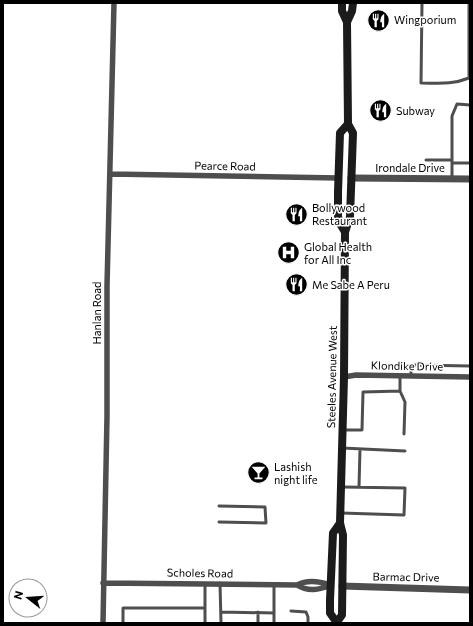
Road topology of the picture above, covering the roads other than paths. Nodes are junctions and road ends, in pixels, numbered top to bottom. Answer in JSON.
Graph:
{"nodes":[{"id":1,"x":114,"y":3,"type":"edge"},
{"id":2,"x":342,"y":3,"type":"edge"},
{"id":3,"x":353,"y":3,"type":"edge"},
{"id":4,"x":422,"y":3,"type":"edge"},
{"id":5,"x":470,"y":3,"type":"edge"},
{"id":6,"x":347,"y":22,"type":"junction"},
{"id":7,"x":470,"y":105,"type":"edge"},
{"id":8,"x":348,"y":124,"type":"junction"},
{"id":9,"x":426,"y":160,"type":"dead end"},
{"id":10,"x":452,"y":162,"type":"junction"},
{"id":11,"x":470,"y":164,"type":"edge"},
{"id":12,"x":110,"y":174,"type":"junction"},
{"id":13,"x":339,"y":178,"type":"junction"},
{"id":14,"x":351,"y":178,"type":"junction"},
{"id":15,"x":452,"y":179,"type":"junction"},
{"id":16,"x":470,"y":179,"type":"edge"},
{"id":17,"x":345,"y":232,"type":"junction"},
{"id":18,"x":470,"y":366,"type":"edge"},
{"id":19,"x":400,"y":376,"type":"junction"},
{"id":20,"x":410,"y":376,"type":"junction"},
{"id":21,"x":344,"y":377,"type":"junction"},
{"id":22,"x":470,"y":377,"type":"edge"},
{"id":23,"x":400,"y":391,"type":"junction"},
{"id":24,"x":342,"y":430,"type":"junction"},
{"id":25,"x":404,"y":434,"type":"dead end"},
{"id":26,"x":342,"y":448,"type":"junction"},
{"id":27,"x":360,"y":449,"type":"junction"},
{"id":28,"x":404,"y":451,"type":"dead end"},
{"id":29,"x":341,"y":487,"type":"junction"},
{"id":30,"x":359,"y":488,"type":"junction"},
{"id":31,"x":219,"y":506,"type":"dead end"},
{"id":32,"x":340,"y":513,"type":"junction"},
{"id":33,"x":219,"y":522,"type":"dead end"},
{"id":34,"x":340,"y":523,"type":"junction"},
{"id":35,"x":103,"y":583,"type":"junction"},
{"id":36,"x":205,"y":583,"type":"junction"},
{"id":37,"x":220,"y":584,"type":"junction"},
{"id":38,"x":274,"y":585,"type":"junction"},
{"id":39,"x":331,"y":585,"type":"junction"},
{"id":40,"x":342,"y":586,"type":"junction"},
{"id":41,"x":470,"y":590,"type":"edge"},
{"id":42,"x":205,"y":608,"type":"junction"},
{"id":43,"x":291,"y":611,"type":"dead end"},
{"id":44,"x":221,"y":612,"type":"junction"},
{"id":45,"x":258,"y":612,"type":"junction"},
{"id":46,"x":274,"y":613,"type":"junction"},
{"id":47,"x":103,"y":623,"type":"edge"},
{"id":48,"x":123,"y":623,"type":"edge"},
{"id":49,"x":205,"y":623,"type":"edge"},
{"id":50,"x":221,"y":623,"type":"edge"},
{"id":51,"x":258,"y":623,"type":"edge"},
{"id":52,"x":274,"y":623,"type":"edge"},
{"id":53,"x":308,"y":623,"type":"edge"},
{"id":54,"x":336,"y":623,"type":"edge"}],
"edges":[{"from":1,"to":12,"type":"street","name":"Hanlan Road"},
{"from":2,"to":6,"type":"main road","name":"Steeles Avenue West"},
{"from":3,"to":6,"type":"main road","name":"Steeles Avenue West"},
{"from":4,"to":5,"type":"lane"},
{"from":6,"to":8,"type":"main road","name":"Steeles Avenue West"},
{"from":7,"to":10,"type":"lane"},
{"from":8,"to":13,"type":"main road","name":"Steeles Avenue West"},
{"from":8,"to":14,"type":"main road","name":"Steeles Avenue West"},
{"from":9,"to":10,"type":"lane"},
{"from":10,"to":11,"type":"lane"},
{"from":10,"to":15,"type":"lane"},
{"from":12,"to":13,"type":"street","name":"Pearce Road"},
{"from":12,"to":35,"type":"street","name":"Hanlan Road"},
{"from":13,"to":14,"type":"main road"},
{"from":13,"to":17,"type":"main road","name":"Steeles Avenue West"},
{"from":14,"to":15,"type":"street","name":"Irondale Drive"},
{"from":14,"to":17,"type":"main road","name":"Steeles Avenue West"},
{"from":15,"to":16,"type":"street","name":"Irondale Drive"},
{"from":17,"to":21,"type":"main road","name":"Steeles Avenue West"},
{"from":18,"to":20,"type":"lane"},
{"from":19,"to":20,"type":"street","name":"Klondike Drive"},
{"from":19,"to":21,"type":"street","name":"Klondike Drive"},
{"from":19,"to":23,"type":"lane"},
{"from":20,"to":22,"type":"street","name":"Klondike Drive"},
{"from":21,"to":24,"type":"main road","name":"Steeles Avenue West"},
{"from":23,"to":24,"type":"lane"},
{"from":23,"to":25,"type":"lane"},
{"from":24,"to":26,"type":"main road","name":"Steeles Avenue West"},
{"from":26,"to":27,"type":"lane"},
{"from":26,"to":29,"type":"main road","name":"Steeles Avenue West"},
{"from":27,"to":28,"type":"lane"},
{"from":27,"to":30,"type":"lane"},
{"from":29,"to":30,"type":"lane"},
{"from":29,"to":32,"type":"main road","name":"Steeles Avenue West"},
{"from":30,"to":32,"type":"lane"},
{"from":31,"to":33,"type":"lane"},
{"from":32,"to":34,"type":"main road","name":"Steeles Avenue West"},
{"from":34,"to":39,"type":"main road","name":"Steeles Avenue West"},
{"from":34,"to":40,"type":"main road","name":"Steeles Avenue West"},
{"from":35,"to":36,"type":"street","name":"Scholes Road"},
{"from":35,"to":47,"type":"street","name":"Hanlan Road"},
{"from":36,"to":37,"type":"street","name":"Scholes Road"},
{"from":36,"to":42,"type":"lane"},
{"from":37,"to":38,"type":"street","name":"Scholes Road"},
{"from":37,"to":44,"type":"lane"},
{"from":38,"to":39,"type":"street","name":"Scholes Road"},
{"from":38,"to":46,"type":"lane"},
{"from":39,"to":40,"type":"main road"},
{"from":39,"to":54,"type":"main road","name":"Steeles Avenue West"},
{"from":40,"to":41,"type":"street","name":"Barmac Drive"},
{"from":40,"to":54,"type":"main road","name":"Steeles Avenue West"},
{"from":42,"to":48,"type":"lane"},
{"from":42,"to":49,"type":"lane"},
{"from":43,"to":53,"type":"lane"},
{"from":44,"to":45,"type":"lane"},
{"from":44,"to":50,"type":"lane"},
{"from":45,"to":46,"type":"lane"},
{"from":45,"to":51,"type":"lane"},
{"from":46,"to":52,"type":"lane"}]}
